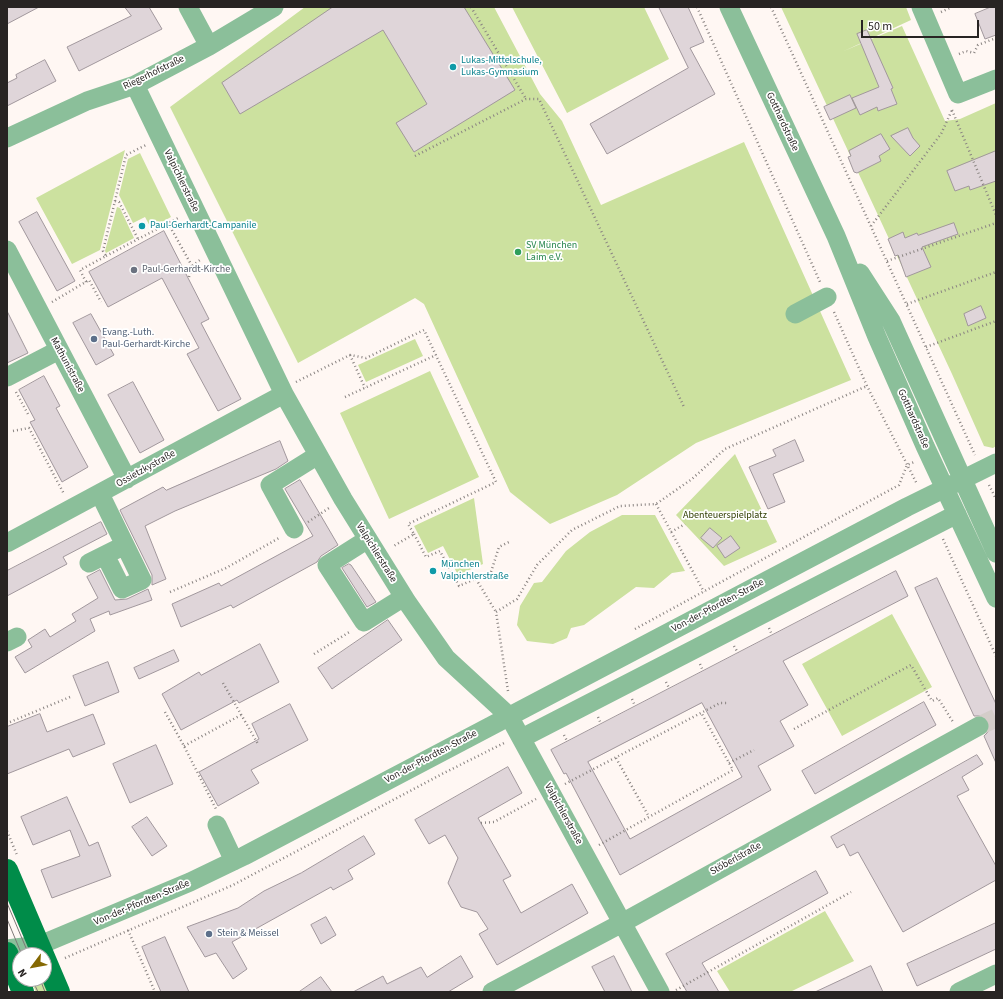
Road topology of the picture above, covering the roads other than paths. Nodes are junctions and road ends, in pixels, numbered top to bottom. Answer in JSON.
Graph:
{"nodes":[{"id":1,"x":188,"y":7,"type":"edge"},
{"id":2,"x":274,"y":7,"type":"edge"},
{"id":3,"x":729,"y":7,"type":"edge"},
{"id":4,"x":921,"y":7,"type":"edge"},
{"id":5,"x":209,"y":46,"type":"junction"},
{"id":6,"x":996,"y":79,"type":"edge"},
{"id":7,"x":135,"y":85,"type":"junction"},
{"id":8,"x":7,"y":138,"type":"edge"},
{"id":9,"x":836,"y":236,"type":"junction"},
{"id":10,"x":7,"y":250,"type":"edge"},
{"id":11,"x":827,"y":297,"type":"road end"},
{"id":12,"x":795,"y":314,"type":"dead end"},
{"id":13,"x":59,"y":350,"type":"junction"},
{"id":14,"x":7,"y":377,"type":"edge"},
{"id":15,"x":283,"y":391,"type":"junction"},
{"id":16,"x":318,"y":455,"type":"junction"},
{"id":17,"x":989,"y":466,"type":"edge"},
{"id":18,"x":127,"y":479,"type":"junction"},
{"id":19,"x":963,"y":480,"type":"junction"},
{"id":20,"x":945,"y":488,"type":"junction"},
{"id":21,"x":100,"y":494,"type":"junction"},
{"id":22,"x":957,"y":514,"type":"junction"},
{"id":23,"x":294,"y":530,"type":"road end"},
{"id":24,"x":845,"y":539,"type":"junction"},
{"id":25,"x":7,"y":543,"type":"edge"},
{"id":26,"x":125,"y":545,"type":"junction"},
{"id":27,"x":372,"y":547,"type":"junction"},
{"id":28,"x":996,"y":553,"type":"edge"},
{"id":29,"x":858,"y":564,"type":"junction"},
{"id":30,"x":404,"y":597,"type":"junction"},
{"id":31,"x":996,"y":598,"type":"edge"},
{"id":32,"x":512,"y":714,"type":"junction"},
{"id":33,"x":979,"y":726,"type":"tunnel mouth"},
{"id":34,"x":522,"y":738,"type":"junction"},
{"id":35,"x":218,"y":820,"type":"road end"},
{"id":36,"x":234,"y":861,"type":"junction"},
{"id":37,"x":7,"y":870,"type":"edge"},
{"id":38,"x":622,"y":923,"type":"junction"},
{"id":39,"x":40,"y":945,"type":"junction"},
{"id":40,"x":7,"y":949,"type":"edge"},
{"id":41,"x":7,"y":953,"type":"edge"},
{"id":42,"x":996,"y":974,"type":"edge"},
{"id":43,"x":24,"y":992,"type":"edge"},
{"id":44,"x":59,"y":992,"type":"edge"},
{"id":45,"x":492,"y":992,"type":"edge"},
{"id":46,"x":660,"y":992,"type":"edge"},
{"id":47,"x":958,"y":992,"type":"edge"}],
"edges":[{"from":1,"to":5,"type":"street"},
{"from":2,"to":5,"type":"street","name":"Riegerhofstraße"},
{"from":3,"to":9,"type":"street","name":"Gotthardstraße"},
{"from":4,"to":6,"type":"street"},
{"from":5,"to":7,"type":"street","name":"Riegerhofstraße"},
{"from":7,"to":8,"type":"street","name":"Riegerhofstraße"},
{"from":7,"to":15,"type":"street","name":"Valpichlerstraße"},
{"from":9,"to":19,"type":"street","name":"Gotthardstraße"},
{"from":9,"to":20,"type":"street","name":"Gotthardstraße"},
{"from":10,"to":13,"type":"street","name":"Mathunistraße"},
{"from":11,"to":12,"type":"street"},
{"from":13,"to":14,"type":"street"},
{"from":13,"to":18,"type":"street","name":"Mathunistraße"},
{"from":15,"to":16,"type":"street","name":"Valpichlerstraße"},
{"from":15,"to":18,"type":"street","name":"Ossietzkystraße"},
{"from":16,"to":23,"type":"street"},
{"from":16,"to":27,"type":"street","name":"Valpichlerstraße"},
{"from":17,"to":19,"type":"street","name":"Von-der-Pfordten-Straße"},
{"from":18,"to":21,"type":"street","name":"Ossietzkystraße"},
{"from":19,"to":20,"type":"street","name":"Von-der-Pfordten-Straße"},
{"from":19,"to":28,"type":"street","name":"Gotthardstraße"},
{"from":20,"to":22,"type":"street","name":"Gotthardstraße"},
{"from":20,"to":24,"type":"street","name":"Von-der-Pfordten-Straße"},
{"from":21,"to":25,"type":"street","name":"Ossietzkystraße"},
{"from":21,"to":26,"type":"street"},
{"from":22,"to":29,"type":"street"},
{"from":22,"to":31,"type":"street","name":"Gotthardstraße"},
{"from":24,"to":29,"type":"street"},
{"from":24,"to":32,"type":"street","name":"Von-der-Pfordten-Straße"},
{"from":26,"to":26,"type":"street"},
{"from":27,"to":30,"type":"street","name":"Valpichlerstraße"},
{"from":27,"to":30,"type":"street"},
{"from":29,"to":34,"type":"street"},
{"from":30,"to":32,"type":"street","name":"Valpichlerstraße"},
{"from":32,"to":34,"type":"street","name":"Valpichlerstraße"},
{"from":32,"to":36,"type":"street","name":"Von-der-Pfordten-Straße"},
{"from":33,"to":38,"type":"street","name":"Stöberlstraße"},
{"from":34,"to":38,"type":"street","name":"Valpichlerstraße"},
{"from":35,"to":36,"type":"street"},
{"from":36,"to":39,"type":"street","name":"Von-der-Pfordten-Straße"},
{"from":37,"to":39,"type":"main road"},
{"from":38,"to":45,"type":"street","name":"Stöberlstraße"},
{"from":38,"to":46,"type":"street","name":"Valpichlerstraße"},
{"from":39,"to":40,"type":"street","name":"Von-der-Pfordten-Straße"},
{"from":39,"to":44,"type":"main road"},
{"from":41,"to":43,"type":"main road"},
{"from":42,"to":47,"type":"street"}]}
